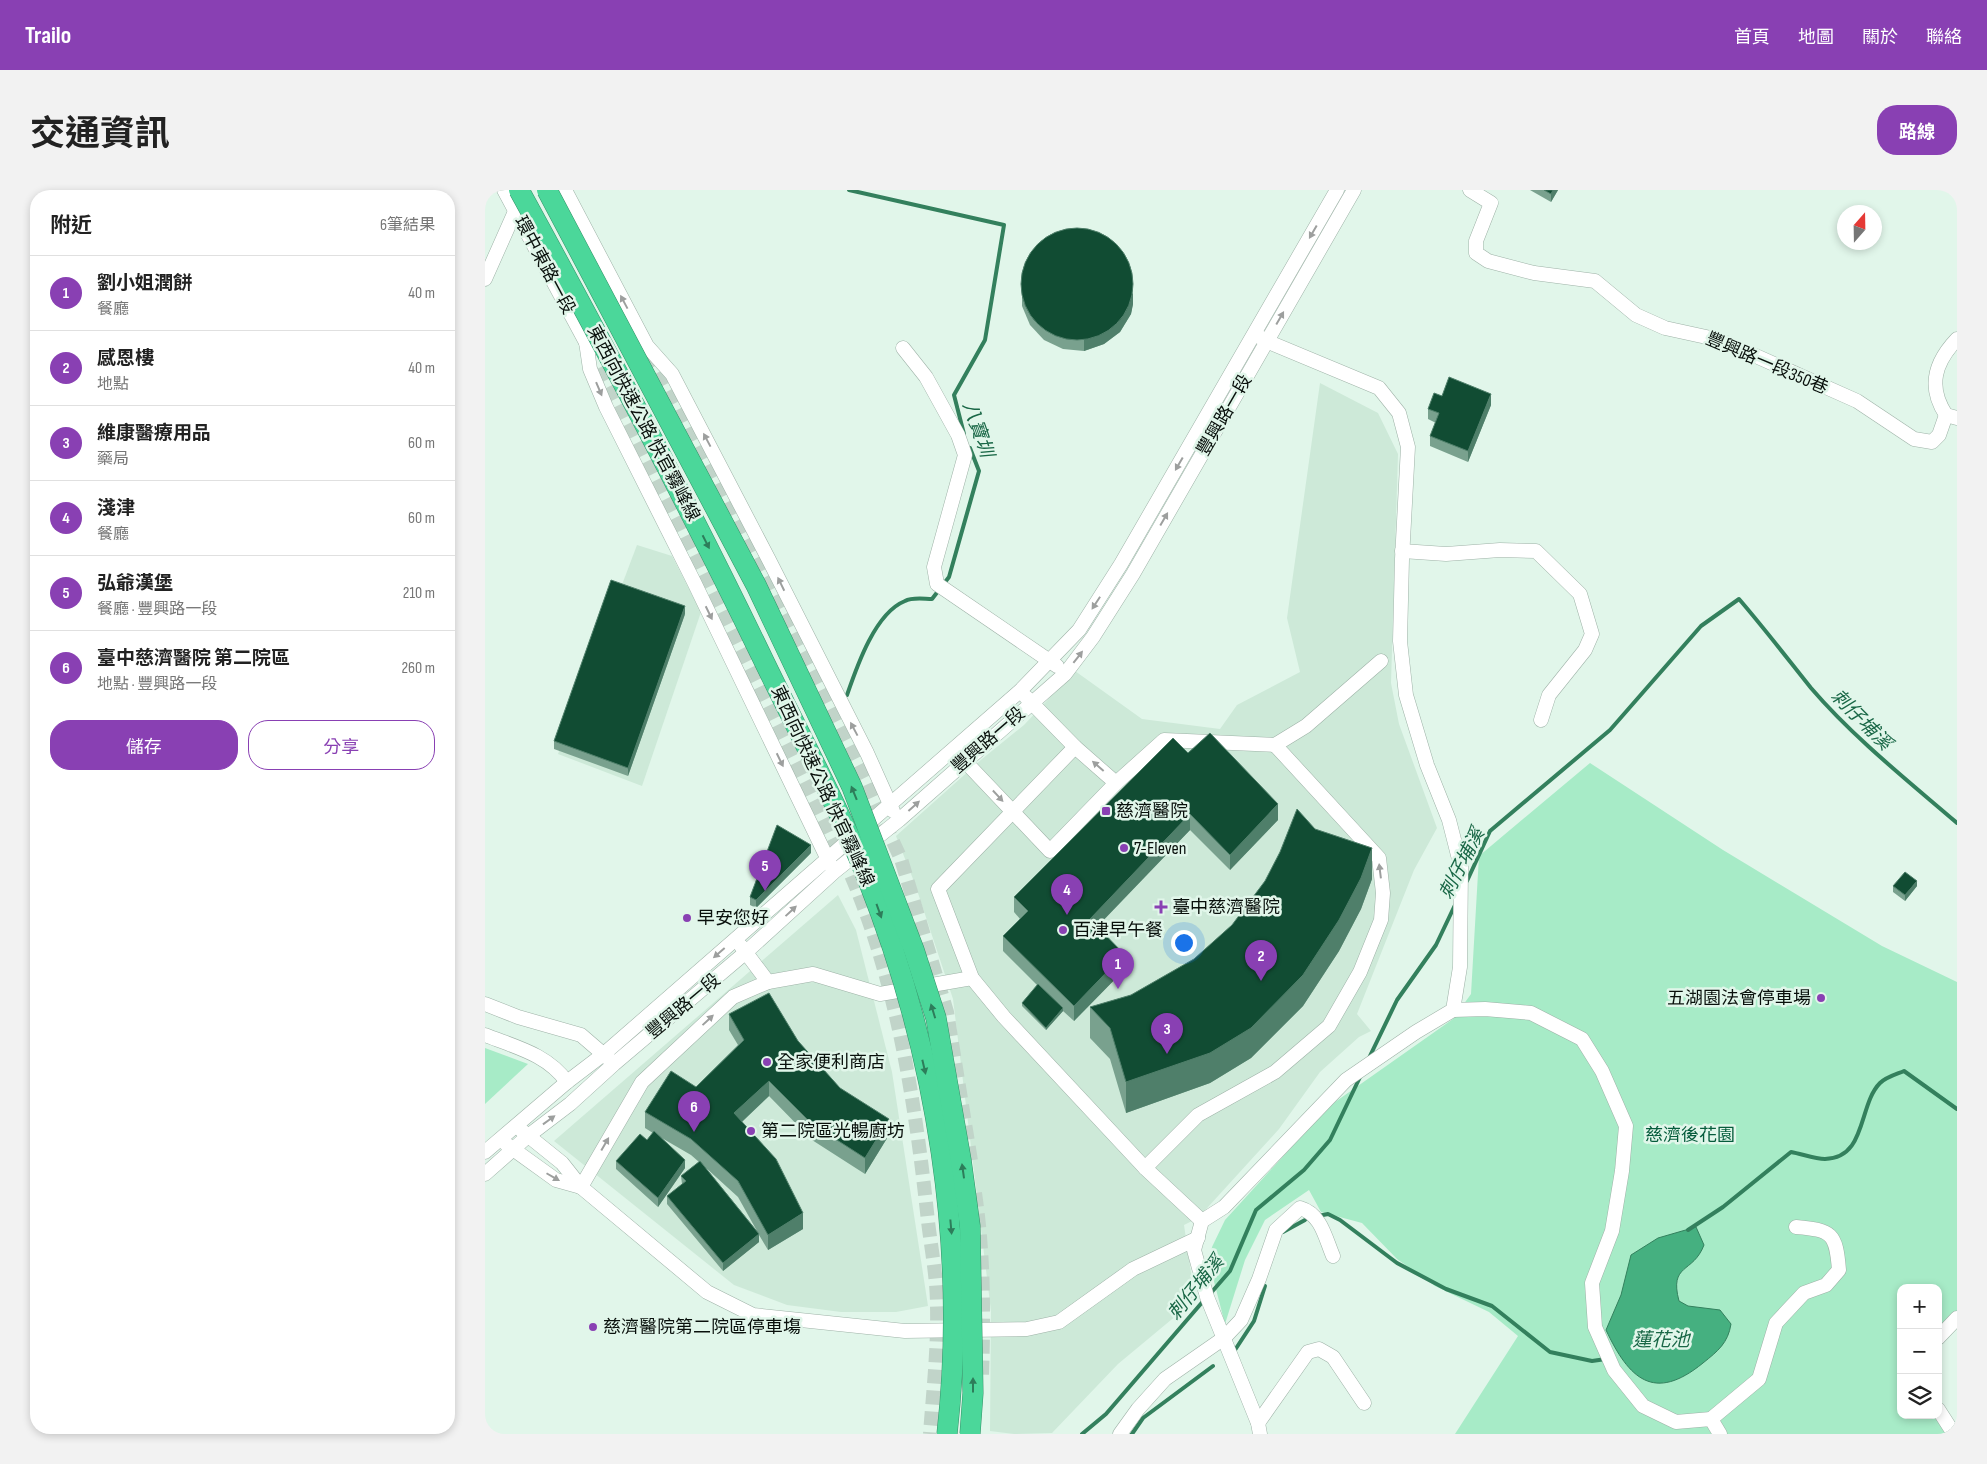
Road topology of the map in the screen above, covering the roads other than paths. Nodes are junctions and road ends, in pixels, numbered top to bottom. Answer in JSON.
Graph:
{"nodes":[{"id":1,"x":504,"y":190,"type":"edge"},
{"id":2,"x":519,"y":190,"type":"edge"},
{"id":3,"x":525,"y":190,"type":"edge"},
{"id":4,"x":547,"y":190,"type":"edge"},
{"id":5,"x":565,"y":190,"type":"edge"},
{"id":6,"x":1337,"y":190,"type":"edge"},
{"id":7,"x":1354,"y":190,"type":"edge"},
{"id":8,"x":1470,"y":190,"type":"edge"},
{"id":9,"x":515,"y":211,"type":"junction"},
{"id":10,"x":485,"y":279,"type":"edge"},
{"id":11,"x":1261,"y":337,"type":"junction"},
{"id":12,"x":1957,"y":338,"type":"edge"},
{"id":13,"x":586,"y":342,"type":"junction"},
{"id":14,"x":903,"y":348,"type":"dead end"},
{"id":15,"x":599,"y":368,"type":"tunnel mouth"},
{"id":16,"x":1951,"y":417,"type":"edge"},
{"id":17,"x":1403,"y":551,"type":"junction"},
{"id":18,"x":1051,"y":661,"type":"junction"},
{"id":19,"x":1381,"y":661,"type":"dead end"},
{"id":20,"x":1065,"y":674,"type":"junction"},
{"id":21,"x":1020,"y":691,"type":"junction"},
{"id":22,"x":1031,"y":703,"type":"junction"},
{"id":23,"x":1541,"y":720,"type":"dead end"},
{"id":24,"x":1275,"y":744,"type":"junction"},
{"id":25,"x":1075,"y":747,"type":"junction"},
{"id":26,"x":954,"y":749,"type":"junction"},
{"id":27,"x":964,"y":761,"type":"junction"},
{"id":28,"x":1116,"y":782,"type":"junction"},
{"id":29,"x":889,"y":805,"type":"junction"},
{"id":30,"x":1012,"y":811,"type":"junction"},
{"id":31,"x":899,"y":820,"type":"junction"},
{"id":32,"x":827,"y":858,"type":"junction"},
{"id":33,"x":834,"y":872,"type":"junction"},
{"id":34,"x":735,"y":939,"type":"junction"},
{"id":35,"x":745,"y":953,"type":"junction"},
{"id":36,"x":972,"y":978,"type":"junction"},
{"id":37,"x":768,"y":982,"type":"junction"},
{"id":38,"x":485,"y":1004,"type":"edge"},
{"id":39,"x":1453,"y":1010,"type":"junction"},
{"id":40,"x":485,"y":1035,"type":"edge"},
{"id":41,"x":609,"y":1059,"type":"junction"},
{"id":42,"x":567,"y":1082,"type":"junction"},
{"id":43,"x":515,"y":1125,"type":"junction"},
{"id":44,"x":528,"y":1136,"type":"junction"},
{"id":45,"x":490,"y":1144,"type":"edge"},
{"id":46,"x":514,"y":1149,"type":"junction"},
{"id":47,"x":1145,"y":1168,"type":"junction"},
{"id":48,"x":485,"y":1174,"type":"edge"},
{"id":49,"x":581,"y":1186,"type":"junction"},
{"id":50,"x":1202,"y":1221,"type":"junction"},
{"id":51,"x":1796,"y":1227,"type":"dead end"},
{"id":52,"x":1198,"y":1238,"type":"junction"},
{"id":53,"x":1333,"y":1256,"type":"dead end"},
{"id":54,"x":1957,"y":1318,"type":"edge"},
{"id":55,"x":1942,"y":1334,"type":"edge"},
{"id":56,"x":1224,"y":1338,"type":"junction"},
{"id":57,"x":1365,"y":1403,"type":"dead end"},
{"id":58,"x":1942,"y":1415,"type":"edge"},
{"id":59,"x":1711,"y":1419,"type":"junction"},
{"id":60,"x":1259,"y":1428,"type":"edge"},
{"id":61,"x":947,"y":1434,"type":"edge"},
{"id":62,"x":970,"y":1434,"type":"edge"},
{"id":63,"x":1120,"y":1434,"type":"edge"},
{"id":64,"x":1720,"y":1434,"type":"edge"},
{"id":65,"x":1955,"y":1434,"type":"edge"}],
"edges":[{"from":1,"to":9,"type":"street","name":"環中東路一段"},
{"from":2,"to":61,"type":"highway","name":"東西向快速公路 快官霧峰線","one_way":true,"bridge":true},
{"from":3,"to":9,"type":"street"},
{"from":62,"to":4,"type":"highway","name":"東西向快速公路 快官霧峰線","one_way":true,"bridge":true},
{"from":29,"to":5,"type":"street","one_way":true},
{"from":6,"to":11,"type":"street","name":"豐興路一段","one_way":true},
{"from":11,"to":7,"type":"street","name":"豐興路一段","one_way":true},
{"from":8,"to":16,"type":"street","name":"豐興路一段350巷"},
{"from":9,"to":10,"type":"street"},
{"from":9,"to":13,"type":"street","name":"環中東路一段"},
{"from":11,"to":17,"type":"street"},
{"from":11,"to":18,"type":"street","name":"豐興路一段","one_way":true},
{"from":20,"to":11,"type":"street","name":"豐興路一段","one_way":true},
{"from":12,"to":16,"type":"street"},
{"from":13,"to":15,"type":"street","name":"環中東路一段"},
{"from":13,"to":32,"type":"street","one_way":true},
{"from":14,"to":18,"type":"street"},
{"from":17,"to":23,"type":"street"},
{"from":17,"to":39,"type":"street"},
{"from":18,"to":20,"type":"street"},
{"from":18,"to":21,"type":"street","name":"豐興路一段"},
{"from":19,"to":24,"type":"street"},
{"from":20,"to":22,"type":"street","name":"豐興路一段"},
{"from":21,"to":22,"type":"street"},
{"from":21,"to":26,"type":"street","name":"豐興路一段"},
{"from":22,"to":25,"type":"street"},
{"from":22,"to":27,"type":"street","name":"豐興路一段"},
{"from":24,"to":28,"type":"street"},
{"from":47,"to":24,"type":"street","one_way":true},
{"from":28,"to":25,"type":"street","one_way":true},
{"from":25,"to":30,"type":"street"},
{"from":26,"to":27,"type":"street"},
{"from":26,"to":29,"type":"street","name":"豐興路一段"},
{"from":27,"to":30,"type":"street","one_way":true},
{"from":31,"to":27,"type":"street","name":"豐興路一段","one_way":true},
{"from":28,"to":30,"type":"street"},
{"from":29,"to":31,"type":"street"},
{"from":29,"to":32,"type":"street","name":"豐興路一段"},
{"from":30,"to":36,"type":"street"},
{"from":31,"to":33,"type":"street","name":"豐興路一段"},
{"from":32,"to":33,"type":"street"},
{"from":32,"to":34,"type":"street","name":"豐興路一段"},
{"from":35,"to":33,"type":"street","name":"豐興路一段","one_way":true},
{"from":34,"to":35,"type":"street"},
{"from":34,"to":41,"type":"street","name":"豐興路一段","one_way":true},
{"from":35,"to":37,"type":"street"},
{"from":35,"to":41,"type":"street","name":"豐興路一段"},
{"from":36,"to":37,"type":"street"},
{"from":36,"to":47,"type":"street"},
{"from":49,"to":37,"type":"street","one_way":true},
{"from":38,"to":41,"type":"street"},
{"from":39,"to":50,"type":"street"},
{"from":39,"to":59,"type":"street"},
{"from":40,"to":42,"type":"street"},
{"from":41,"to":42,"type":"street","name":"豐興路一段"},
{"from":44,"to":41,"type":"street","name":"豐興路一段","one_way":true},
{"from":42,"to":43,"type":"street","name":"豐興路一段"},
{"from":43,"to":44,"type":"street"},
{"from":43,"to":45,"type":"street","name":"豐興路一段"},
{"from":44,"to":46,"type":"street","name":"豐興路一段"},
{"from":44,"to":49,"type":"street"},
{"from":45,"to":46,"type":"street"},
{"from":46,"to":48,"type":"street","name":"豐興路一段"},
{"from":46,"to":49,"type":"street","one_way":true},
{"from":47,"to":50,"type":"street"},
{"from":49,"to":52,"type":"street"},
{"from":50,"to":52,"type":"street"},
{"from":51,"to":59,"type":"street"},
{"from":52,"to":56,"type":"street"},
{"from":53,"to":56,"type":"street"},
{"from":54,"to":55,"type":"street"},
{"from":56,"to":60,"type":"street"},
{"from":56,"to":63,"type":"street"},
{"from":57,"to":60,"type":"street"},
{"from":58,"to":65,"type":"street"},
{"from":59,"to":64,"type":"street"}]}
